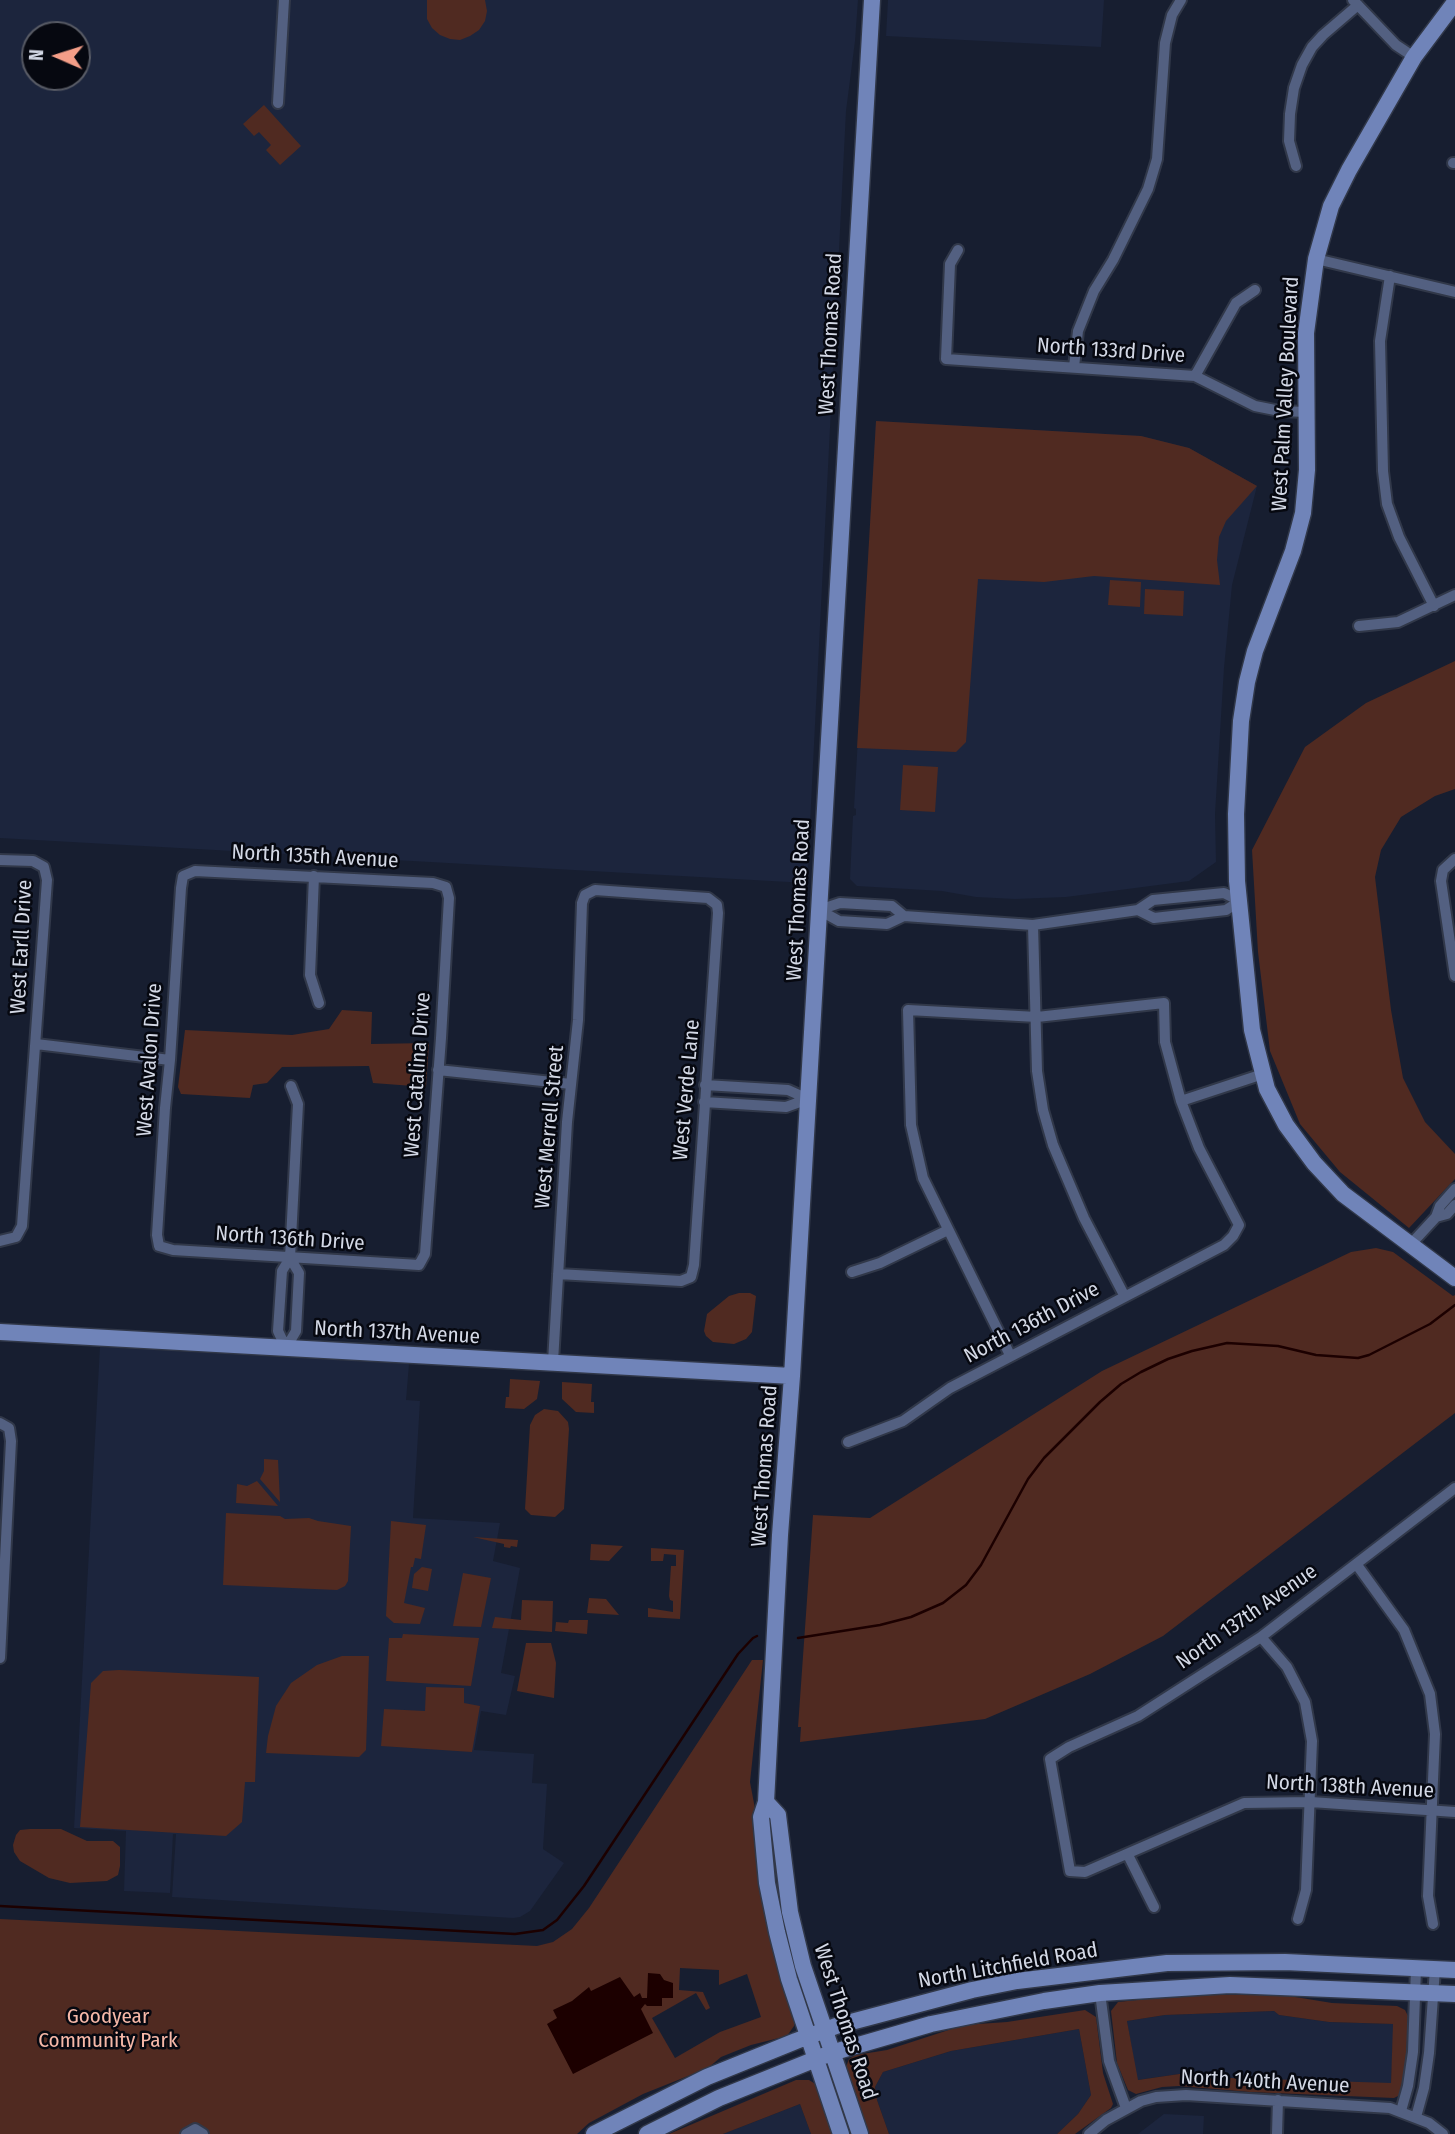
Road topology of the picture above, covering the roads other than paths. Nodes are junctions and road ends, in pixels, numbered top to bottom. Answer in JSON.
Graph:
{"nodes":[{"id":1,"x":284,"y":0,"type":"edge"},
{"id":2,"x":872,"y":0,"type":"edge"},
{"id":3,"x":1181,"y":0,"type":"edge"},
{"id":4,"x":1455,"y":2,"type":"edge"},
{"id":5,"x":1355,"y":3,"type":"edge"},
{"id":6,"x":1414,"y":57,"type":"junction"},
{"id":7,"x":278,"y":103,"type":"dead end"},
{"id":8,"x":1296,"y":166,"type":"dead end"},
{"id":9,"x":958,"y":250,"type":"dead end"},
{"id":10,"x":1315,"y":259,"type":"junction"},
{"id":11,"x":1390,"y":276,"type":"junction"},
{"id":12,"x":1255,"y":290,"type":"dead end"},
{"id":13,"x":1455,"y":292,"type":"edge"},
{"id":14,"x":1074,"y":367,"type":"junction"},
{"id":15,"x":1195,"y":376,"type":"junction"},
{"id":16,"x":1307,"y":412,"type":"junction"},
{"id":17,"x":1455,"y":596,"type":"edge"},
{"id":18,"x":1434,"y":606,"type":"junction"},
{"id":19,"x":1359,"y":626,"type":"dead end"},
{"id":20,"x":1455,"y":859,"type":"edge"},
{"id":21,"x":0,"y":860,"type":"edge"},
{"id":22,"x":183,"y":876,"type":"joint"},
{"id":23,"x":314,"y":876,"type":"junction"},
{"id":24,"x":446,"y":887,"type":"joint"},
{"id":25,"x":1240,"y":901,"type":"junction"},
{"id":26,"x":717,"y":905,"type":"joint"},
{"id":27,"x":819,"y":910,"type":"junction"},
{"id":28,"x":1138,"y":910,"type":"junction"},
{"id":29,"x":904,"y":916,"type":"junction"},
{"id":30,"x":1033,"y":925,"type":"junction"},
{"id":31,"x":1455,"y":976,"type":"edge"},
{"id":32,"x":319,"y":1003,"type":"dead end"},
{"id":33,"x":1037,"y":1017,"type":"junction"},
{"id":34,"x":36,"y":1044,"type":"junction"},
{"id":35,"x":170,"y":1060,"type":"junction"},
{"id":36,"x":438,"y":1070,"type":"junction"},
{"id":37,"x":1263,"y":1074,"type":"junction"},
{"id":38,"x":571,"y":1084,"type":"junction"},
{"id":39,"x":705,"y":1085,"type":"junction"},
{"id":40,"x":291,"y":1086,"type":"dead end"},
{"id":41,"x":808,"y":1099,"type":"junction"},
{"id":42,"x":1181,"y":1101,"type":"junction"},
{"id":43,"x":704,"y":1102,"type":"junction"},
{"id":44,"x":1455,"y":1189,"type":"edge"},
{"id":45,"x":1455,"y":1205,"type":"edge"},
{"id":46,"x":1436,"y":1217,"type":"junction"},
{"id":47,"x":947,"y":1230,"type":"junction"},
{"id":48,"x":0,"y":1241,"type":"edge"},
{"id":49,"x":1412,"y":1243,"type":"junction"},
{"id":50,"x":159,"y":1246,"type":"joint"},
{"id":51,"x":290,"y":1258,"type":"junction"},
{"id":52,"x":419,"y":1265,"type":"joint"},
{"id":53,"x":852,"y":1272,"type":"dead end"},
{"id":54,"x":558,"y":1274,"type":"junction"},
{"id":55,"x":1455,"y":1278,"type":"edge"},
{"id":56,"x":1124,"y":1295,"type":"junction"},
{"id":57,"x":0,"y":1332,"type":"edge"},
{"id":58,"x":286,"y":1348,"type":"junction"},
{"id":59,"x":1010,"y":1355,"type":"junction"},
{"id":60,"x":553,"y":1362,"type":"junction"},
{"id":61,"x":792,"y":1376,"type":"junction"},
{"id":62,"x":5,"y":1426,"type":"edge"},
{"id":63,"x":848,"y":1442,"type":"dead end"},
{"id":64,"x":1455,"y":1488,"type":"edge"},
{"id":65,"x":1357,"y":1565,"type":"junction"},
{"id":66,"x":1261,"y":1637,"type":"junction"},
{"id":67,"x":0,"y":1658,"type":"edge"},
{"id":68,"x":1311,"y":1802,"type":"junction"},
{"id":69,"x":1432,"y":1810,"type":"junction"},
{"id":70,"x":1455,"y":1812,"type":"edge"},
{"id":71,"x":1128,"y":1855,"type":"junction"},
{"id":72,"x":1070,"y":1871,"type":"joint"},
{"id":73,"x":1154,"y":1907,"type":"dead end"},
{"id":74,"x":1298,"y":1919,"type":"dead end"},
{"id":75,"x":1433,"y":1924,"type":"dead end"},
{"id":76,"x":1416,"y":1968,"type":"junction"},
{"id":77,"x":1435,"y":1969,"type":"junction"},
{"id":78,"x":1455,"y":1970,"type":"edge"},
{"id":79,"x":1415,"y":1992,"type":"junction"},
{"id":80,"x":1100,"y":1993,"type":"junction"},
{"id":81,"x":1433,"y":1993,"type":"junction"},
{"id":82,"x":1455,"y":1994,"type":"edge"},
{"id":83,"x":816,"y":2034,"type":"junction"},
{"id":84,"x":823,"y":2056,"type":"junction"},
{"id":85,"x":1278,"y":2100,"type":"junction"},
{"id":86,"x":1126,"y":2108,"type":"junction"},
{"id":87,"x":1401,"y":2111,"type":"junction"},
{"id":88,"x":1416,"y":2117,"type":"junction"},
{"id":89,"x":186,"y":2134,"type":"edge"},
{"id":90,"x":203,"y":2134,"type":"edge"},
{"id":91,"x":594,"y":2134,"type":"edge"},
{"id":92,"x":647,"y":2134,"type":"edge"},
{"id":93,"x":841,"y":2134,"type":"edge"},
{"id":94,"x":860,"y":2134,"type":"edge"},
{"id":95,"x":1088,"y":2134,"type":"edge"},
{"id":96,"x":1277,"y":2134,"type":"edge"},
{"id":97,"x":1443,"y":2134,"type":"edge"}],
"edges":[{"from":1,"to":7,"type":"street"},
{"from":2,"to":27,"type":"main road","name":"West Thomas Road"},
{"from":3,"to":14,"type":"street"},
{"from":4,"to":6,"type":"main road","name":"West Palm Valley Boulevard"},
{"from":5,"to":6,"type":"street"},
{"from":5,"to":8,"type":"street"},
{"from":6,"to":10,"type":"main road","name":"West Palm Valley Boulevard"},
{"from":9,"to":14,"type":"street","name":"North 133rd Drive"},
{"from":10,"to":11,"type":"street"},
{"from":10,"to":16,"type":"main road","name":"West Palm Valley Boulevard"},
{"from":11,"to":13,"type":"street"},
{"from":11,"to":18,"type":"street"},
{"from":12,"to":15,"type":"street"},
{"from":14,"to":15,"type":"street","name":"North 133rd Drive"},
{"from":15,"to":16,"type":"street","name":"North 133rd Drive"},
{"from":16,"to":25,"type":"main road","name":"West Palm Valley Boulevard"},
{"from":17,"to":18,"type":"street"},
{"from":18,"to":19,"type":"street"},
{"from":20,"to":31,"type":"street"},
{"from":21,"to":34,"type":"street","name":"West Earll Drive"},
{"from":22,"to":23,"type":"street","name":"North 135th Avenue"},
{"from":22,"to":35,"type":"street","name":"West Avalon Drive"},
{"from":23,"to":24,"type":"street","name":"North 135th Avenue"},
{"from":23,"to":32,"type":"street"},
{"from":24,"to":36,"type":"street","name":"West Catalina Drive"},
{"from":25,"to":28,"type":"street"},
{"from":25,"to":28,"type":"street"},
{"from":25,"to":37,"type":"main road","name":"West Palm Valley Boulevard"},
{"from":26,"to":38,"type":"street","name":"West Merrell Street"},
{"from":26,"to":39,"type":"street","name":"West Verde Lane"},
{"from":27,"to":29,"type":"street"},
{"from":27,"to":29,"type":"street"},
{"from":27,"to":41,"type":"main road","name":"West Thomas Road"},
{"from":28,"to":30,"type":"street"},
{"from":29,"to":30,"type":"street"},
{"from":30,"to":33,"type":"street"},
{"from":33,"to":42,"type":"street"},
{"from":33,"to":47,"type":"street"},
{"from":33,"to":56,"type":"street"},
{"from":34,"to":35,"type":"street"},
{"from":34,"to":48,"type":"street","name":"West Earll Drive"},
{"from":35,"to":50,"type":"street","name":"West Avalon Drive"},
{"from":36,"to":38,"type":"street"},
{"from":36,"to":52,"type":"street","name":"West Catalina Drive"},
{"from":37,"to":42,"type":"street"},
{"from":37,"to":49,"type":"main road","name":"West Palm Valley Boulevard"},
{"from":38,"to":54,"type":"street","name":"West Merrell Street"},
{"from":39,"to":41,"type":"street"},
{"from":39,"to":43,"type":"street","name":"West Verde Lane"},
{"from":40,"to":51,"type":"street"},
{"from":41,"to":43,"type":"street"},
{"from":41,"to":61,"type":"main road","name":"West Thomas Road"},
{"from":42,"to":56,"type":"street","name":"North 136th Drive"},
{"from":43,"to":54,"type":"street","name":"West Verde Lane"},
{"from":44,"to":46,"type":"street"},
{"from":45,"to":46,"type":"street"},
{"from":46,"to":49,"type":"street"},
{"from":47,"to":53,"type":"street"},
{"from":47,"to":59,"type":"street"},
{"from":49,"to":55,"type":"main road","name":"West Palm Valley Boulevard"},
{"from":50,"to":51,"type":"street","name":"North 136th Drive"},
{"from":51,"to":52,"type":"street","name":"North 136th Drive"},
{"from":51,"to":58,"type":"street"},
{"from":51,"to":58,"type":"street"},
{"from":54,"to":60,"type":"street","name":"West Merrell Street"},
{"from":56,"to":59,"type":"street","name":"North 136th Drive"},
{"from":57,"to":58,"type":"main road","name":"North 137th Avenue"},
{"from":58,"to":60,"type":"main road","name":"North 137th Avenue"},
{"from":59,"to":63,"type":"street","name":"North 136th Drive"},
{"from":60,"to":61,"type":"main road","name":"North 137th Avenue"},
{"from":61,"to":83,"type":"main road","name":"West Thomas Road"},
{"from":62,"to":67,"type":"street"},
{"from":64,"to":65,"type":"street","name":"North 137th Avenue"},
{"from":65,"to":66,"type":"street","name":"North 137th Avenue"},
{"from":65,"to":69,"type":"street"},
{"from":66,"to":68,"type":"street"},
{"from":66,"to":72,"type":"street","name":"North 137th Avenue"},
{"from":68,"to":69,"type":"street","name":"North 138th Avenue"},
{"from":68,"to":71,"type":"street","name":"North 138th Avenue"},
{"from":68,"to":74,"type":"street"},
{"from":69,"to":70,"type":"street","name":"North 138th Avenue"},
{"from":69,"to":75,"type":"street"},
{"from":71,"to":72,"type":"street","name":"North 138th Avenue"},
{"from":71,"to":73,"type":"street"},
{"from":76,"to":77,"type":"main road","name":"North Litchfield Road"},
{"from":76,"to":79,"type":"street"},
{"from":76,"to":83,"type":"main road","name":"North Litchfield Road"},
{"from":77,"to":78,"type":"main road","name":"North Litchfield Road"},
{"from":77,"to":81,"type":"street"},
{"from":79,"to":80,"type":"main road","name":"North Litchfield Road"},
{"from":79,"to":81,"type":"main road","name":"North Litchfield Road"},
{"from":79,"to":87,"type":"street"},
{"from":80,"to":84,"type":"main road","name":"North Litchfield Road"},
{"from":80,"to":86,"type":"street"},
{"from":81,"to":82,"type":"main road","name":"North Litchfield Road"},
{"from":81,"to":88,"type":"street"},
{"from":83,"to":84,"type":"main road","name":"West Thomas Road"},
{"from":83,"to":91,"type":"main road","name":"North Litchfield Road"},
{"from":84,"to":92,"type":"main road","name":"North Litchfield Road"},
{"from":84,"to":93,"type":"main road","name":"West Thomas Road"},
{"from":84,"to":94,"type":"main road","name":"West Thomas Road"},
{"from":85,"to":86,"type":"street","name":"North 140th Avenue"},
{"from":85,"to":87,"type":"street","name":"North 140th Avenue"},
{"from":85,"to":96,"type":"street"},
{"from":86,"to":95,"type":"street","name":"North 140th Avenue"},
{"from":87,"to":88,"type":"street","name":"North 140th Avenue"},
{"from":88,"to":97,"type":"street","name":"North 140th Avenue"},
{"from":89,"to":90,"type":"street"}]}
